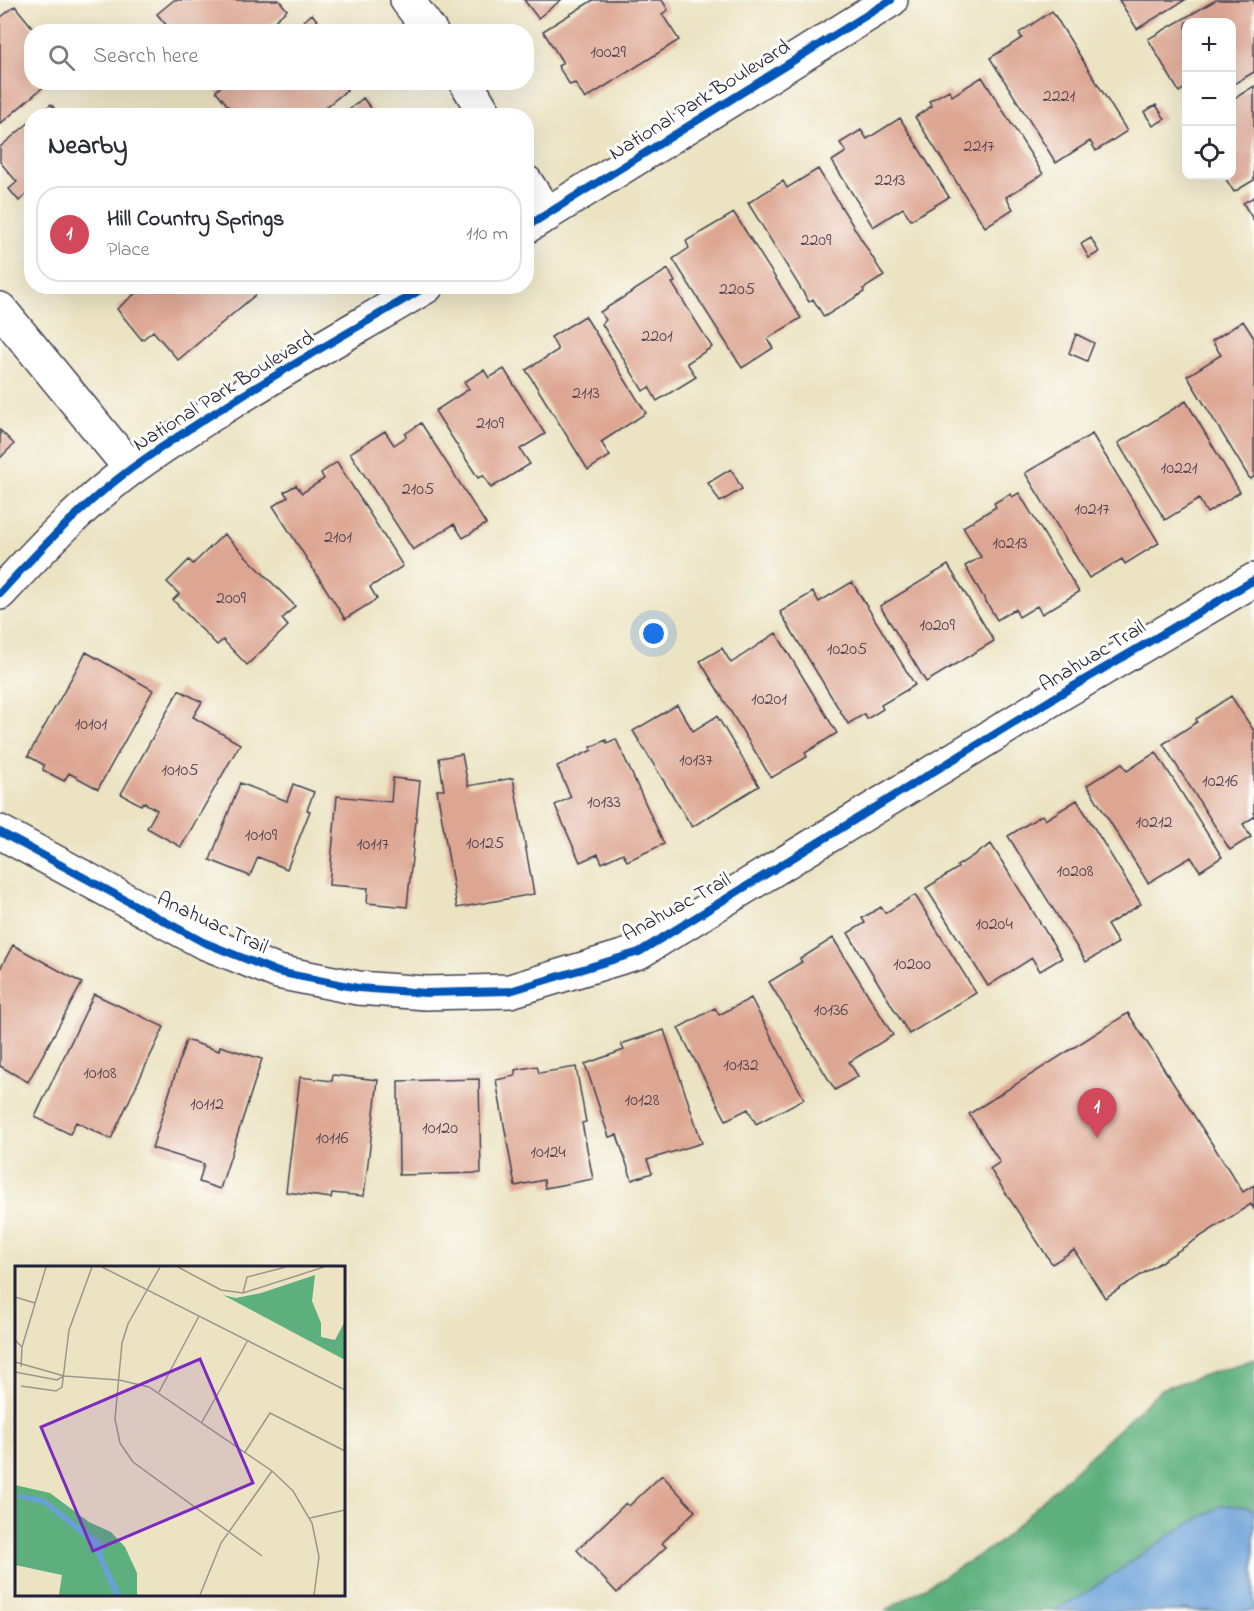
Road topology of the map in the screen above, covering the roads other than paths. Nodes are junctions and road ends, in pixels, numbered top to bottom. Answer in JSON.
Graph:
{"nodes":[{"id":1,"x":407,"y":0,"type":"edge"},
{"id":2,"x":891,"y":0,"type":"edge"},
{"id":3,"x":425,"y":24,"type":"edge"},
{"id":4,"x":471,"y":90,"type":"edge"},
{"id":5,"x":481,"y":108,"type":"edge"},
{"id":6,"x":537,"y":221,"type":"edge"},
{"id":7,"x":414,"y":294,"type":"edge"},
{"id":8,"x":0,"y":309,"type":"edge"},
{"id":9,"x":131,"y":469,"type":"junction"},
{"id":10,"x":1254,"y":580,"type":"edge"},
{"id":11,"x":0,"y":593,"type":"edge"},
{"id":12,"x":0,"y":832,"type":"edge"}],
"edges":[{"from":1,"to":3,"type":"street"},
{"from":2,"to":6,"type":"street","name":"National Park Boulevard"},
{"from":4,"to":5,"type":"street"},
{"from":7,"to":9,"type":"street","name":"National Park Boulevard"},
{"from":8,"to":9,"type":"street"},
{"from":9,"to":11,"type":"street","name":"National Park Boulevard"},
{"from":10,"to":12,"type":"street","name":"Anahuac Trail"}]}
